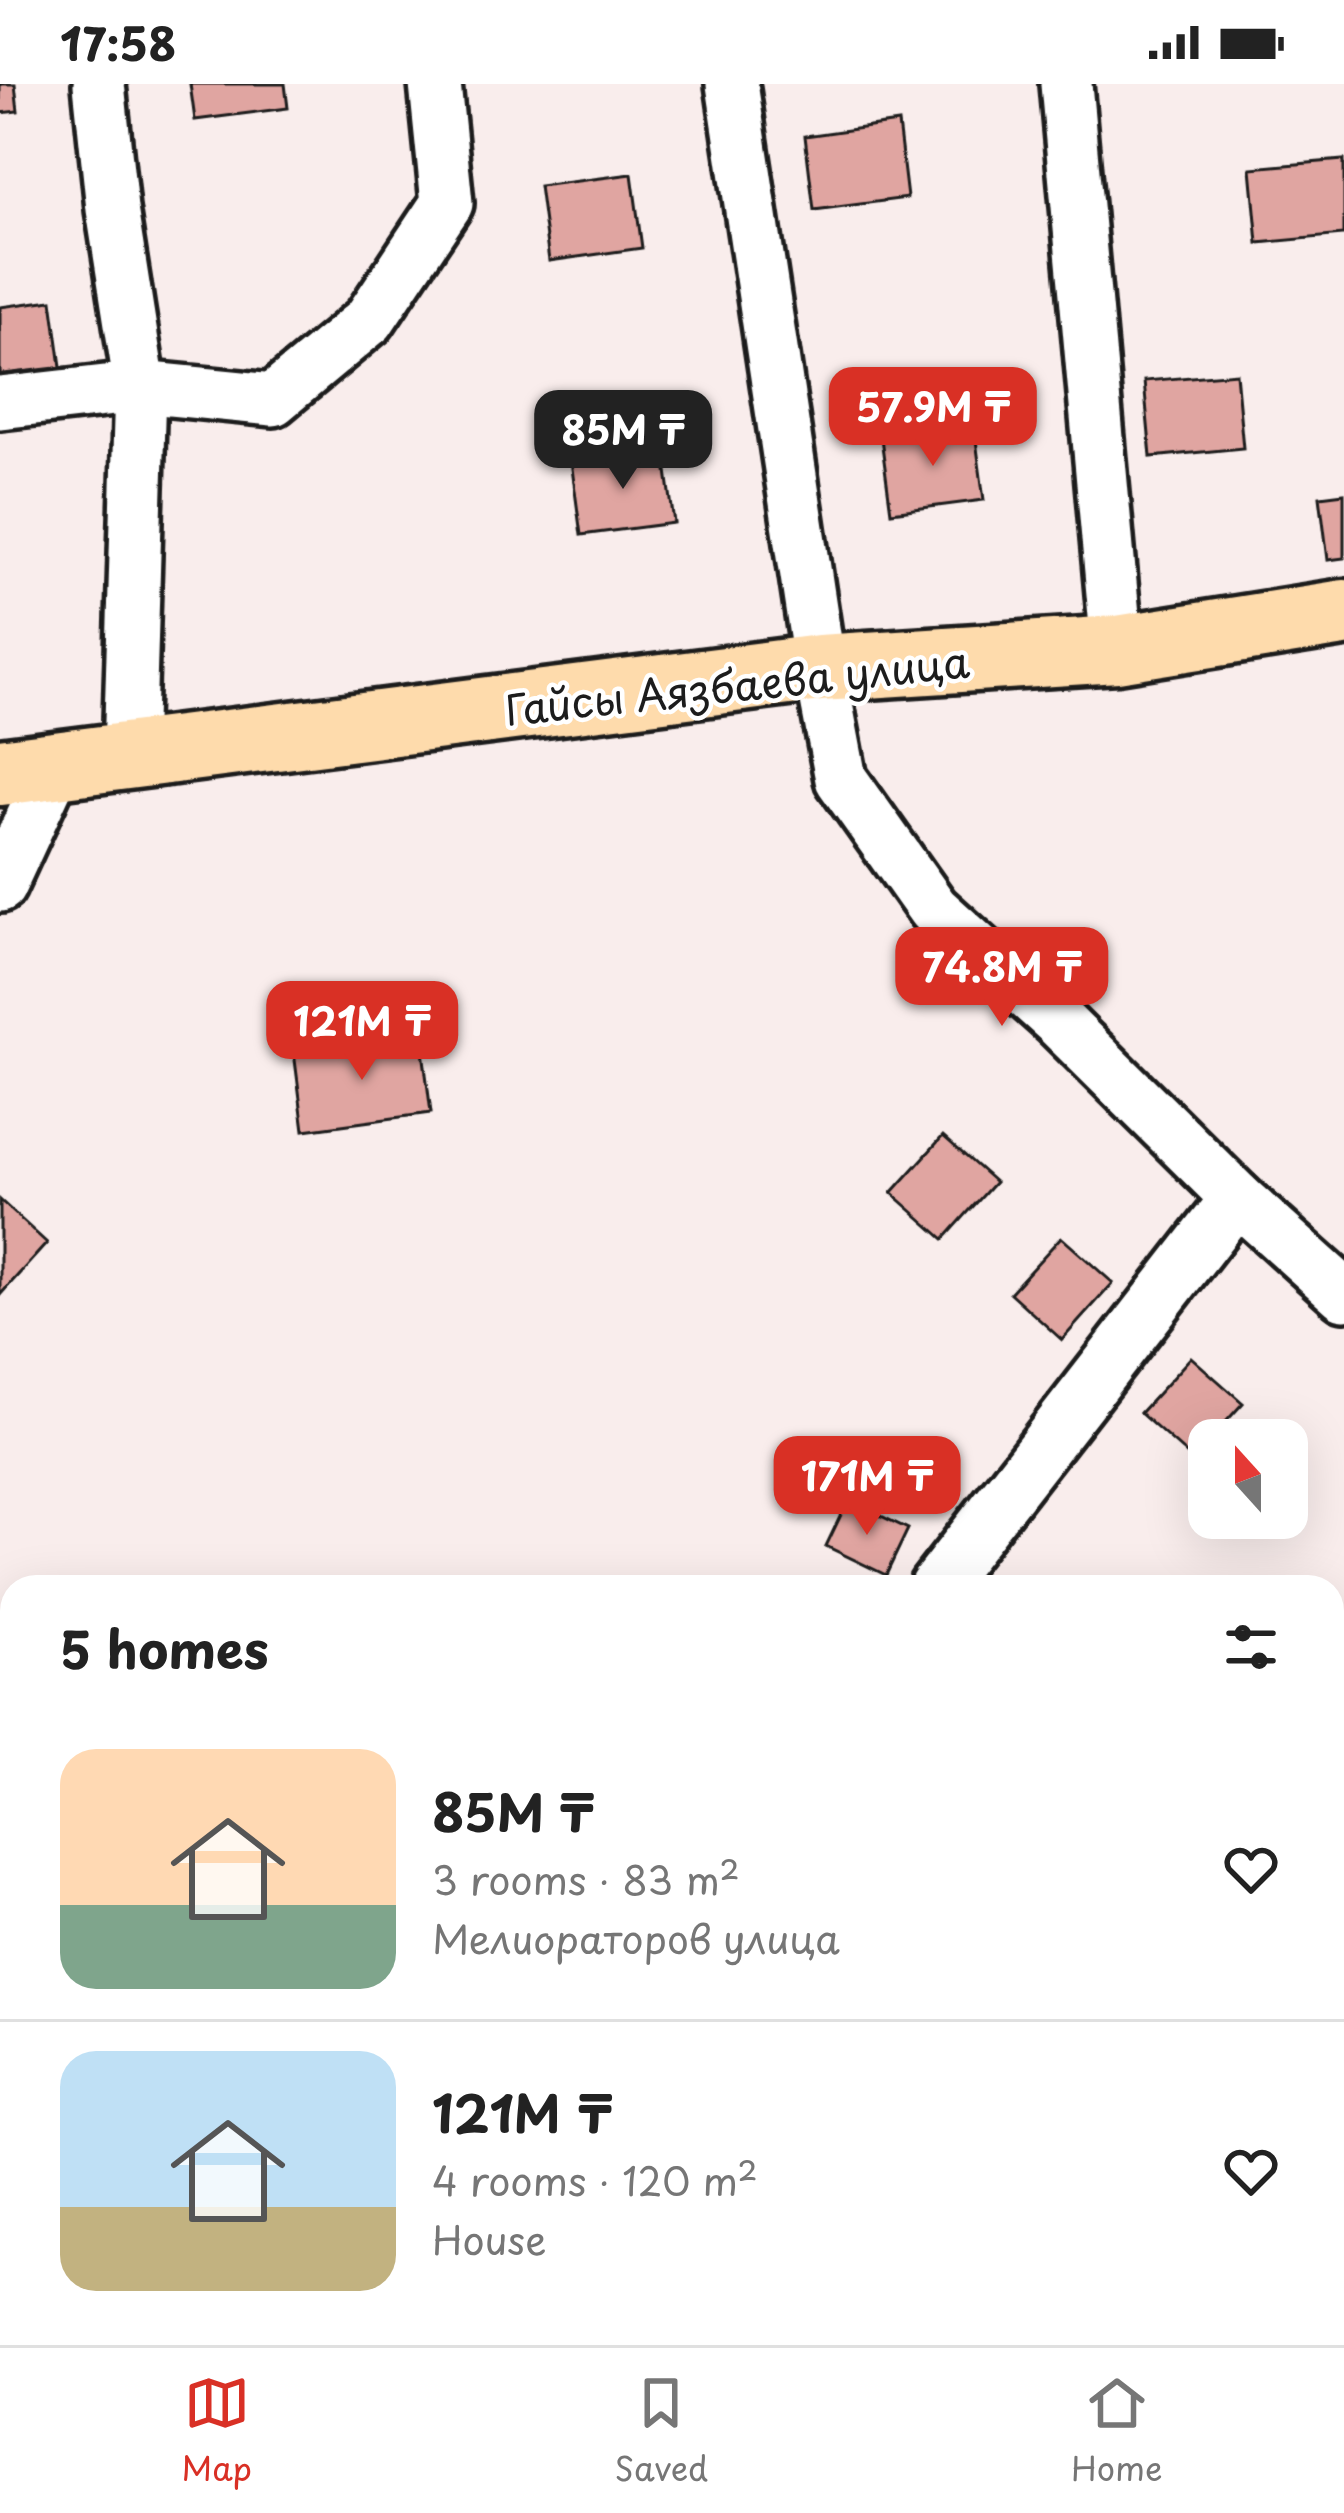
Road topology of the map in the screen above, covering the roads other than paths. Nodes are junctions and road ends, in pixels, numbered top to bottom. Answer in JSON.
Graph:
{"nodes":[{"id":1,"x":99,"y":84,"type":"edge"},
{"id":2,"x":435,"y":84,"type":"edge"},
{"id":3,"x":732,"y":84,"type":"edge"},
{"id":4,"x":1066,"y":84,"type":"edge"},
{"id":5,"x":140,"y":387,"type":"junction"},
{"id":6,"x":0,"y":403,"type":"edge"},
{"id":7,"x":1344,"y":613,"type":"edge"},
{"id":8,"x":1117,"y":649,"type":"junction"},
{"id":9,"x":820,"y":668,"type":"junction"},
{"id":10,"x":129,"y":755,"type":"junction"},
{"id":11,"x":28,"y":768,"type":"edge"},
{"id":12,"x":0,"y":886,"type":"edge"},
{"id":13,"x":1237,"y":1198,"type":"junction"},
{"id":14,"x":1344,"y":1294,"type":"edge"},
{"id":15,"x":943,"y":1575,"type":"edge"}],
"edges":[{"from":1,"to":5,"type":"street"},
{"from":2,"to":5,"type":"street"},
{"from":3,"to":9,"type":"street"},
{"from":4,"to":8,"type":"street"},
{"from":5,"to":6,"type":"street"},
{"from":5,"to":10,"type":"street"},
{"from":7,"to":8,"type":"highway","name":"Гайсы Аязбаева улица"},
{"from":8,"to":9,"type":"highway","name":"Гайсы Аязбаева улица"},
{"from":9,"to":10,"type":"highway","name":"Гайсы Аязбаева улица"},
{"from":9,"to":13,"type":"street"},
{"from":10,"to":11,"type":"highway","name":"Гайсы Аязбаева улица"},
{"from":11,"to":12,"type":"street"},
{"from":13,"to":14,"type":"street"},
{"from":13,"to":15,"type":"street"}]}
